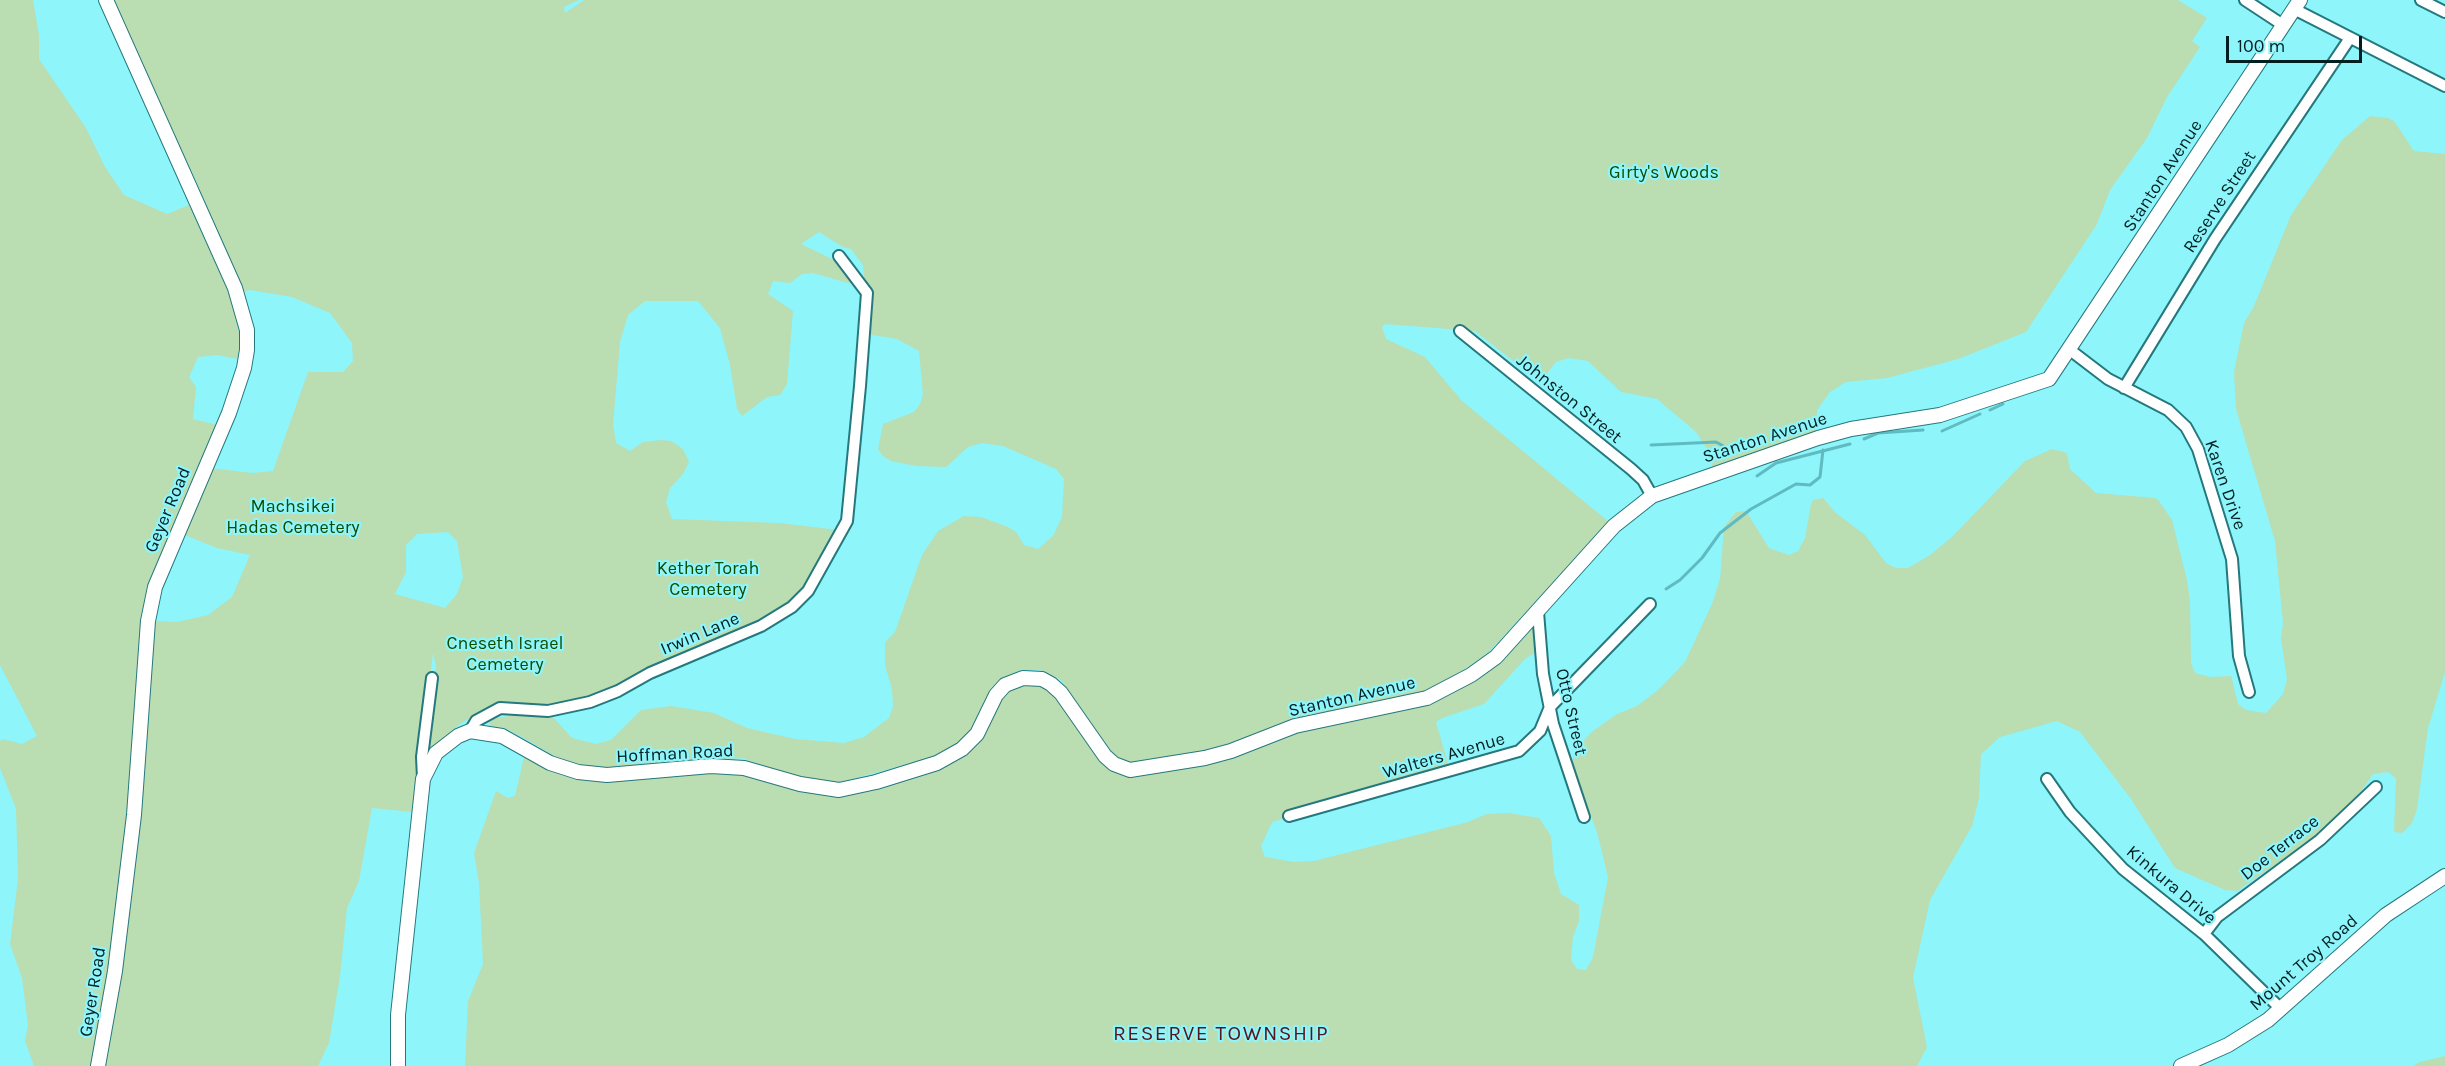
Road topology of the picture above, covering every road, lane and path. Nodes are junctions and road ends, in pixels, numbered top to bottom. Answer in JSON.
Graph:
{"nodes":[{"id":1,"x":106,"y":0,"type":"edge"},
{"id":2,"x":2245,"y":0,"type":"edge"},
{"id":3,"x":2421,"y":0,"type":"edge"},
{"id":4,"x":2297,"y":4,"type":"edge"},
{"id":5,"x":2445,"y":12,"type":"edge"},
{"id":6,"x":2283,"y":25,"type":"junction"},
{"id":7,"x":2350,"y":38,"type":"junction"},
{"id":8,"x":2445,"y":86,"type":"edge"},
{"id":9,"x":839,"y":256,"type":"dead end"},
{"id":10,"x":1460,"y":331,"type":"dead end"},
{"id":11,"x":2070,"y":350,"type":"junction"},
{"id":12,"x":2124,"y":388,"type":"junction"},
{"id":13,"x":1652,"y":496,"type":"junction"},
{"id":14,"x":1650,"y":604,"type":"dead end"},
{"id":15,"x":1538,"y":612,"type":"junction"},
{"id":16,"x":432,"y":678,"type":"dead end"},
{"id":17,"x":2249,"y":692,"type":"dead end"},
{"id":18,"x":1550,"y":707,"type":"junction"},
{"id":19,"x":470,"y":731,"type":"junction"},
{"id":20,"x":1124,"y":769,"type":"joint"},
{"id":21,"x":423,"y":779,"type":"junction"},
{"id":22,"x":2047,"y":779,"type":"dead end"},
{"id":23,"x":2376,"y":787,"type":"dead end"},
{"id":24,"x":1290,"y":816,"type":"dead end"},
{"id":25,"x":1584,"y":817,"type":"dead end"},
{"id":26,"x":2445,"y":876,"type":"edge"},
{"id":27,"x":2204,"y":934,"type":"junction"},
{"id":28,"x":2281,"y":1009,"type":"junction"},
{"id":29,"x":98,"y":1066,"type":"edge"},
{"id":30,"x":398,"y":1066,"type":"edge"},
{"id":31,"x":2181,"y":1066,"type":"edge"}],
"edges":[{"from":1,"to":29,"type":"street","name":"Geyer Road"},
{"from":2,"to":6,"type":"street"},
{"from":3,"to":5,"type":"street"},
{"from":4,"to":6,"type":"street","name":"Stanton Avenue"},
{"from":4,"to":7,"type":"street"},
{"from":6,"to":11,"type":"street","name":"Stanton Avenue"},
{"from":7,"to":8,"type":"street"},
{"from":7,"to":12,"type":"street","name":"Reserve Street"},
{"from":9,"to":19,"type":"street","name":"Irwin Lane"},
{"from":10,"to":13,"type":"street","name":"Johnston Street"},
{"from":11,"to":12,"type":"street","name":"Karen Drive"},
{"from":11,"to":13,"type":"street","name":"Stanton Avenue"},
{"from":12,"to":17,"type":"street","name":"Karen Drive"},
{"from":13,"to":15,"type":"street","name":"Stanton Avenue"},
{"from":14,"to":18,"type":"street","name":"Walters Avenue"},
{"from":15,"to":18,"type":"street","name":"Otto Street"},
{"from":15,"to":20,"type":"street","name":"Stanton Avenue"},
{"from":16,"to":21,"type":"street"},
{"from":18,"to":24,"type":"street","name":"Walters Avenue"},
{"from":18,"to":25,"type":"street","name":"Otto Street"},
{"from":19,"to":20,"type":"street","name":"Hoffman Road"},
{"from":19,"to":21,"type":"street"},
{"from":21,"to":30,"type":"street"},
{"from":22,"to":27,"type":"street","name":"Kinkura Drive"},
{"from":23,"to":27,"type":"street","name":"Doe Terrace"},
{"from":26,"to":28,"type":"street","name":"Mount Troy Road"},
{"from":27,"to":28,"type":"street","name":"Kinkura Drive"},
{"from":28,"to":31,"type":"street","name":"Mount Troy Road"}]}
